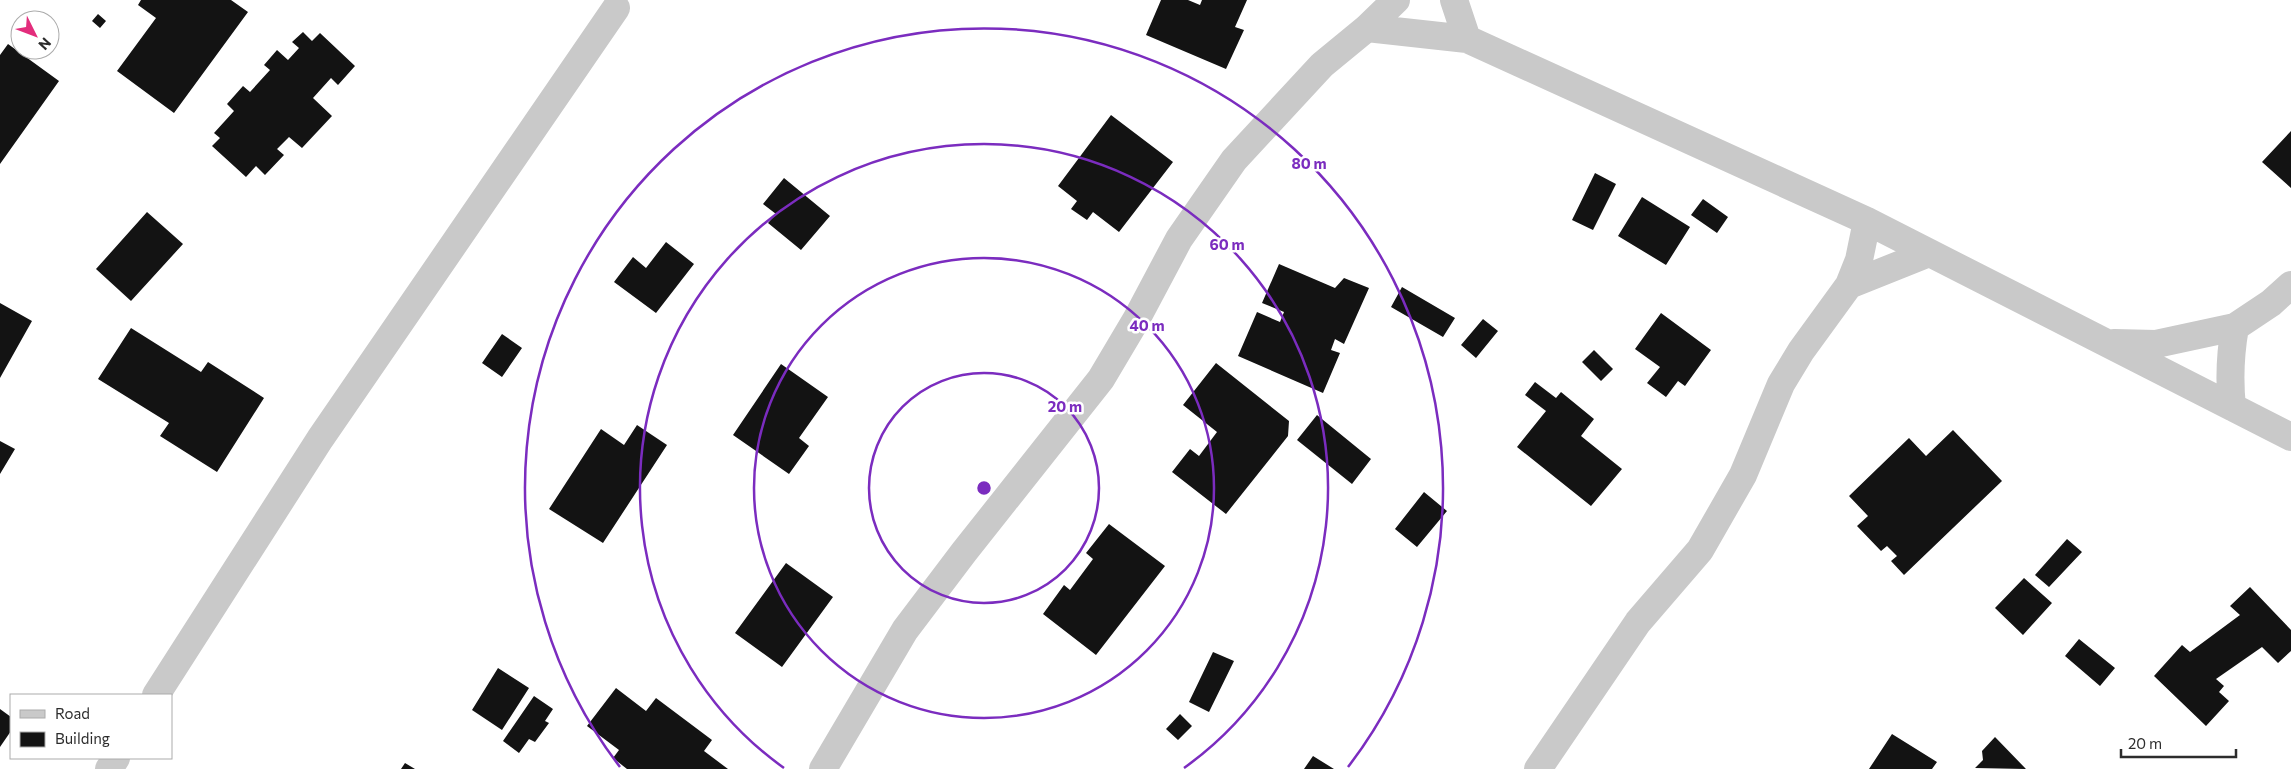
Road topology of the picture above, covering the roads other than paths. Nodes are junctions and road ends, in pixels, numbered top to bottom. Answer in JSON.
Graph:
{"nodes":[{"id":1,"x":1396,"y":0,"type":"edge"},
{"id":2,"x":1454,"y":0,"type":"edge"},
{"id":3,"x":616,"y":8,"type":"dead end"},
{"id":4,"x":1367,"y":28,"type":"junction"},
{"id":5,"x":1468,"y":39,"type":"junction"},
{"id":6,"x":1867,"y":221,"type":"junction"},
{"id":7,"x":1929,"y":253,"type":"junction"},
{"id":8,"x":1849,"y":285,"type":"junction"},
{"id":9,"x":2291,"y":285,"type":"edge"},
{"id":10,"x":2235,"y":327,"type":"junction"},
{"id":11,"x":2106,"y":342,"type":"junction"},
{"id":12,"x":2232,"y":406,"type":"junction"},
{"id":13,"x":2291,"y":436,"type":"edge"},
{"id":14,"x":157,"y":694,"type":"edge"},
{"id":15,"x":823,"y":769,"type":"edge"},
{"id":16,"x":1538,"y":769,"type":"edge"}],
"edges":[{"from":1,"to":4,"type":"street"},
{"from":2,"to":5,"type":"street"},
{"from":3,"to":14,"type":"street"},
{"from":4,"to":5,"type":"street"},
{"from":4,"to":15,"type":"street"},
{"from":5,"to":6,"type":"street"},
{"from":6,"to":7,"type":"street"},
{"from":6,"to":8,"type":"street"},
{"from":7,"to":8,"type":"street"},
{"from":7,"to":11,"type":"street"},
{"from":8,"to":16,"type":"street"},
{"from":9,"to":10,"type":"street"},
{"from":10,"to":11,"type":"street"},
{"from":10,"to":12,"type":"street"},
{"from":11,"to":12,"type":"street"},
{"from":12,"to":13,"type":"street"}]}
